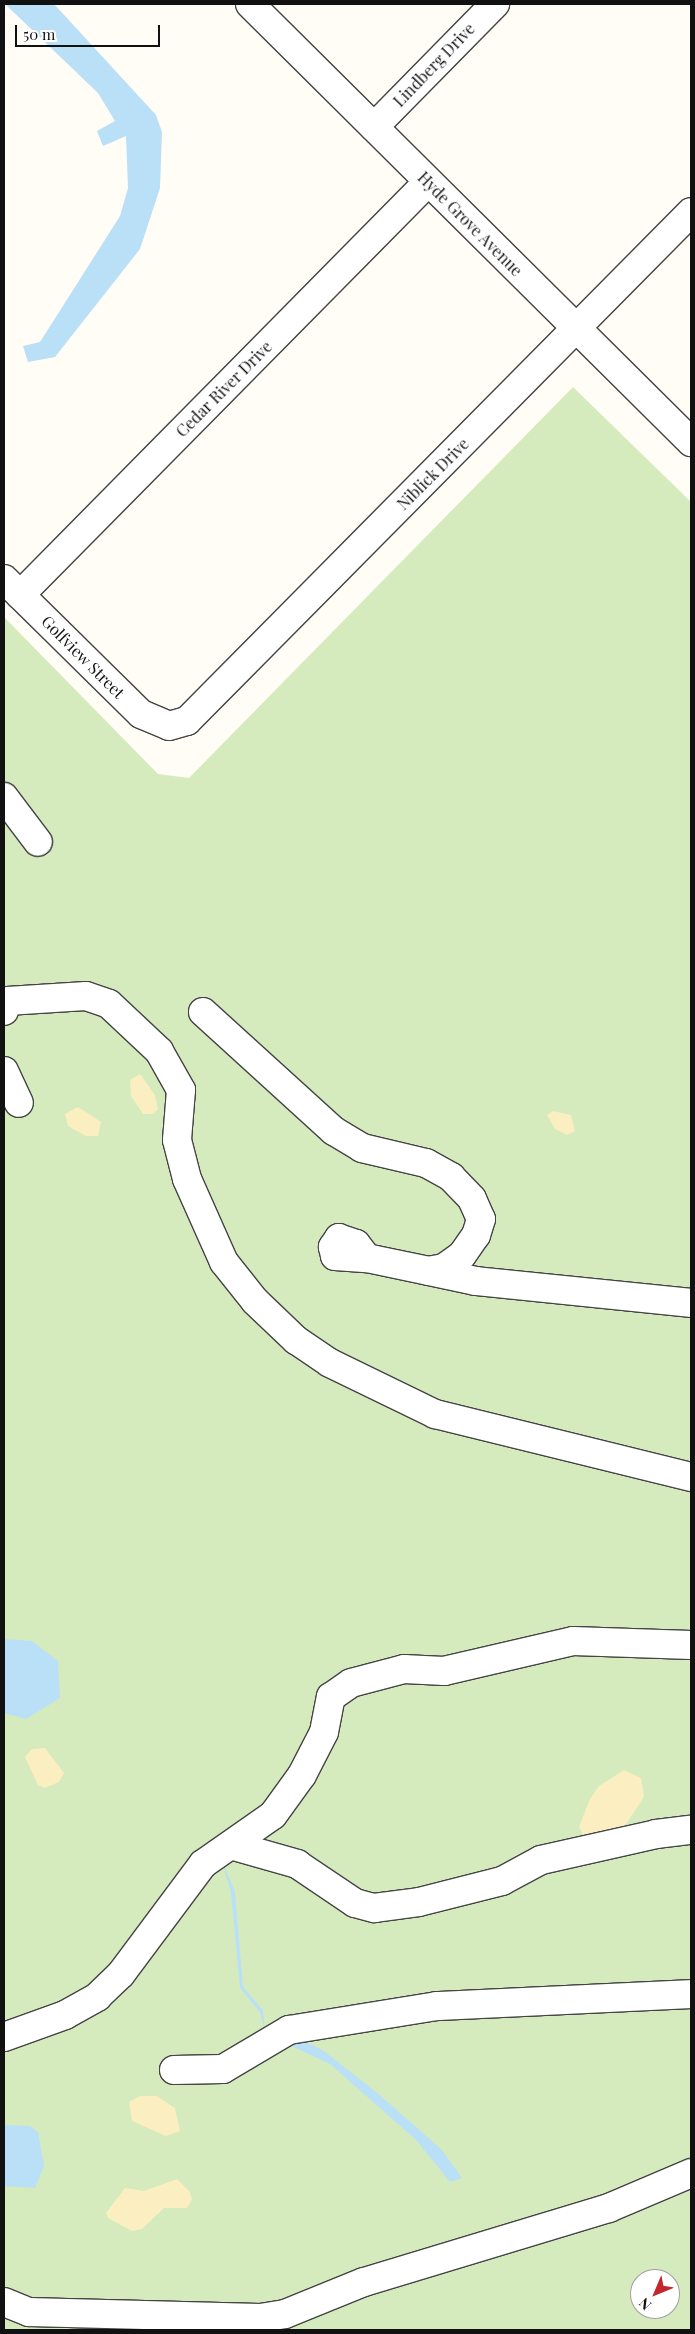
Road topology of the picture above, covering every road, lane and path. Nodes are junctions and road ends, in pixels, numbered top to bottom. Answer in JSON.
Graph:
{"nodes":[{"id":1,"x":250,"y":4,"type":"edge"},
{"id":2,"x":495,"y":4,"type":"edge"},
{"id":3,"x":374,"y":127,"type":"junction"},
{"id":4,"x":428,"y":182,"type":"junction"},
{"id":5,"x":691,"y":212,"type":"edge"},
{"id":6,"x":576,"y":330,"type":"junction"},
{"id":7,"x":691,"y":442,"type":"edge"},
{"id":8,"x":12,"y":587,"type":"edge"},
{"id":9,"x":169,"y":726,"type":"joint"},
{"id":10,"x":4,"y":797,"type":"edge"},
{"id":11,"x":38,"y":842,"type":"dead end"},
{"id":12,"x":5,"y":1003,"type":"edge"},
{"id":13,"x":203,"y":1012,"type":"dead end"},
{"id":14,"x":4,"y":1071,"type":"edge"},
{"id":15,"x":19,"y":1104,"type":"dead end"},
{"id":16,"x":367,"y":1258,"type":"dead end"},
{"id":17,"x":429,"y":1271,"type":"junction"},
{"id":18,"x":691,"y":1303,"type":"edge"},
{"id":19,"x":691,"y":1477,"type":"edge"},
{"id":20,"x":691,"y":1645,"type":"edge"},
{"id":21,"x":691,"y":1830,"type":"edge"},
{"id":22,"x":234,"y":1846,"type":"junction"},
{"id":23,"x":691,"y":1994,"type":"edge"},
{"id":24,"x":4,"y":2037,"type":"edge"},
{"id":25,"x":174,"y":2070,"type":"dead end"},
{"id":26,"x":691,"y":2173,"type":"edge"},
{"id":27,"x":4,"y":2302,"type":"edge"}],
"edges":[{"from":1,"to":3,"type":"street","name":"Hyde Grove Avenue"},
{"from":2,"to":3,"type":"street","name":"Lindberg Drive"},
{"from":3,"to":4,"type":"street","name":"Hyde Grove Avenue"},
{"from":4,"to":6,"type":"street","name":"Hyde Grove Avenue"},
{"from":4,"to":8,"type":"street","name":"Cedar River Drive"},
{"from":5,"to":6,"type":"street","name":"Niblick Drive"},
{"from":6,"to":7,"type":"street","name":"Hyde Grove Avenue"},
{"from":6,"to":9,"type":"street","name":"Niblick Drive"},
{"from":8,"to":9,"type":"street","name":"Golfview Street"},
{"from":10,"to":11,"type":"street"},
{"from":12,"to":19,"type":"street"},
{"from":13,"to":17,"type":"street"},
{"from":14,"to":15,"type":"street"},
{"from":16,"to":17,"type":"street"},
{"from":17,"to":18,"type":"street"},
{"from":20,"to":22,"type":"street"},
{"from":21,"to":22,"type":"street"},
{"from":22,"to":24,"type":"street"},
{"from":23,"to":25,"type":"street"},
{"from":26,"to":27,"type":"street"}]}
